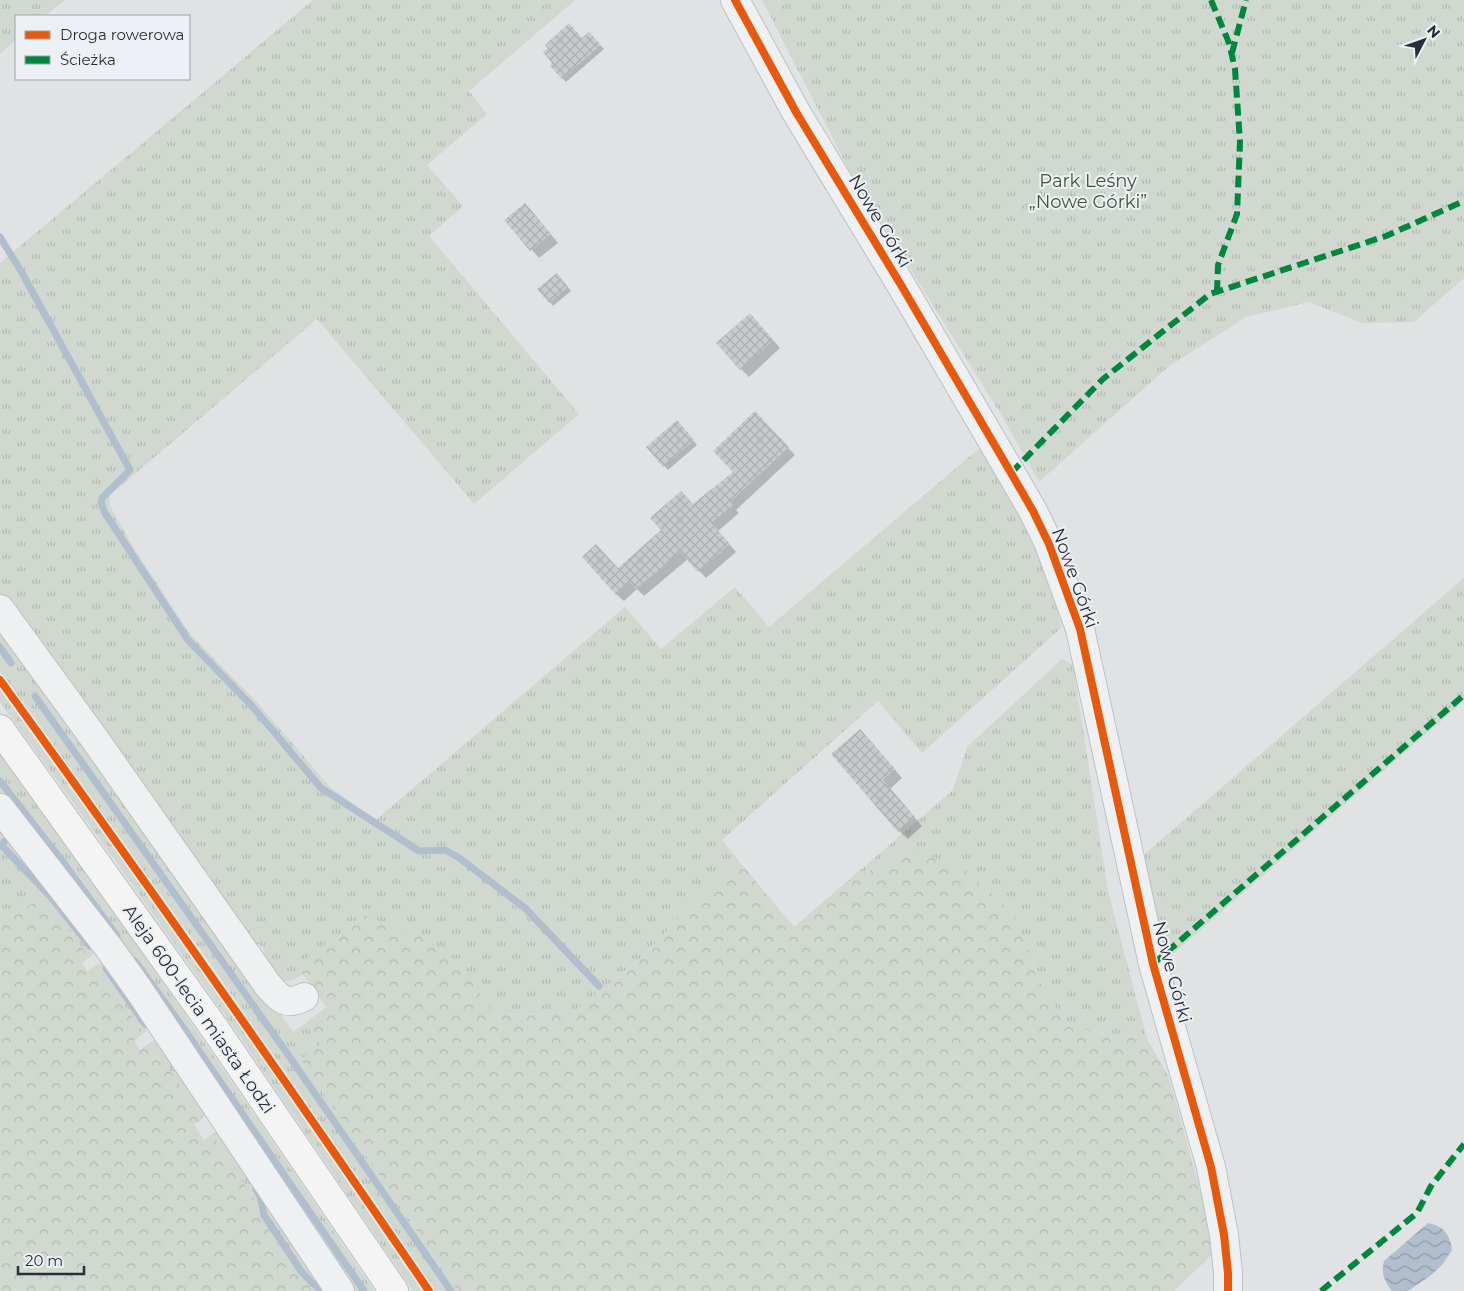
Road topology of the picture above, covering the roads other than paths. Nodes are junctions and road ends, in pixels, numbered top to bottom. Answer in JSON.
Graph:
{"nodes":[{"id":1,"x":735,"y":0,"type":"edge"},
{"id":2,"x":0,"y":608,"type":"edge"},
{"id":3,"x":0,"y":729,"type":"edge"},
{"id":4,"x":0,"y":808,"type":"edge"},
{"id":5,"x":304,"y":996,"type":"dead end"},
{"id":6,"x":340,"y":1291,"type":"edge"},
{"id":7,"x":394,"y":1291,"type":"edge"},
{"id":8,"x":1228,"y":1291,"type":"edge"}],
"edges":[{"from":1,"to":8,"type":"street","name":"Nowe Górki"},
{"from":2,"to":5,"type":"street"},
{"from":3,"to":7,"type":"main road","name":"Aleja 600-lecia miasta Łodzi"},
{"from":4,"to":6,"type":"street"}]}
